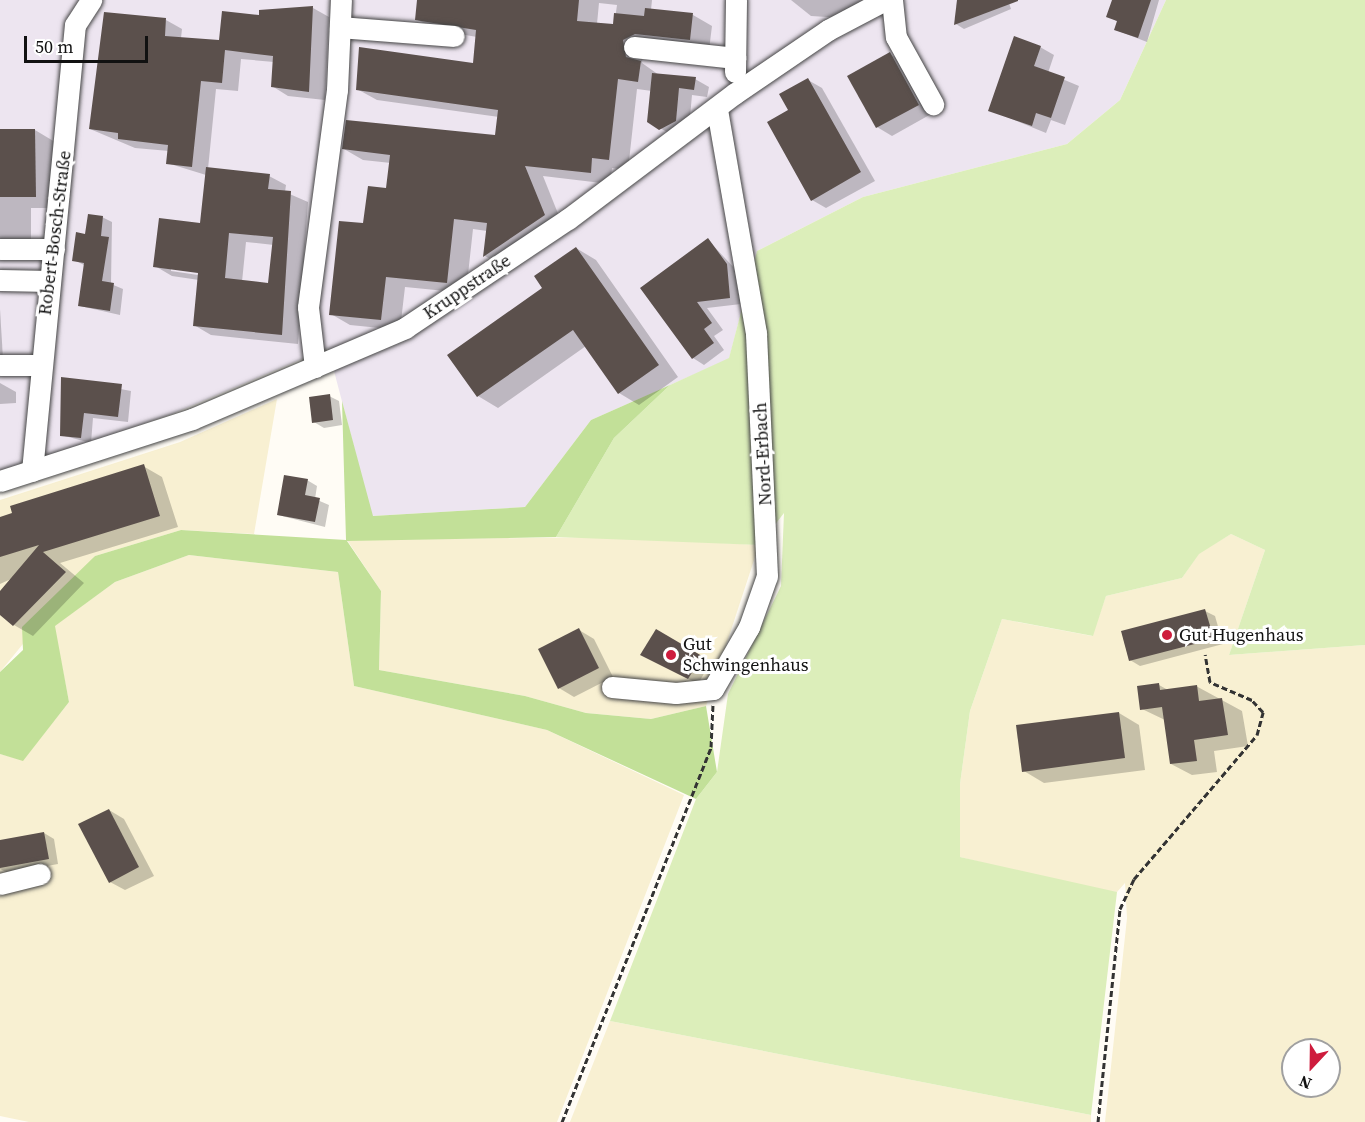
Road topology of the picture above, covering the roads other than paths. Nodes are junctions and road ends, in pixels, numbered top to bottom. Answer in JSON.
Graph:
{"nodes":[{"id":1,"x":341,"y":0,"type":"edge"},
{"id":2,"x":736,"y":0,"type":"edge"},
{"id":3,"x":885,"y":0,"type":"edge"},
{"id":4,"x":892,"y":0,"type":"edge"},
{"id":5,"x":89,"y":1,"type":"edge"},
{"id":6,"x":340,"y":27,"type":"junction"},
{"id":7,"x":454,"y":36,"type":"dead end"},
{"id":8,"x":634,"y":47,"type":"dead end"},
{"id":9,"x":735,"y":58,"type":"junction"},
{"id":10,"x":734,"y":94,"type":"junction"},
{"id":11,"x":933,"y":104,"type":"dead end"},
{"id":12,"x":717,"y":109,"type":"junction"},
{"id":13,"x":0,"y":249,"type":"edge"},
{"id":14,"x":54,"y":249,"type":"junction"},
{"id":15,"x":0,"y":280,"type":"edge"},
{"id":16,"x":50,"y":281,"type":"junction"},
{"id":17,"x":0,"y":365,"type":"edge"},
{"id":18,"x":38,"y":365,"type":"junction"},
{"id":19,"x":315,"y":367,"type":"junction"},
{"id":20,"x":32,"y":471,"type":"junction"},
{"id":21,"x":0,"y":481,"type":"edge"},
{"id":22,"x":612,"y":687,"type":"dead end"},
{"id":23,"x":40,"y":874,"type":"dead end"},
{"id":24,"x":0,"y":884,"type":"edge"}],
"edges":[{"from":1,"to":6,"type":"street"},
{"from":2,"to":9,"type":"street"},
{"from":3,"to":10,"type":"street","name":"Kruppstraße"},
{"from":4,"to":11,"type":"street"},
{"from":5,"to":14,"type":"street","name":"Robert-Bosch-Straße"},
{"from":6,"to":7,"type":"street"},
{"from":6,"to":19,"type":"street"},
{"from":8,"to":9,"type":"street"},
{"from":9,"to":10,"type":"street"},
{"from":10,"to":12,"type":"street","name":"Kruppstraße"},
{"from":12,"to":19,"type":"street","name":"Kruppstraße"},
{"from":12,"to":22,"type":"street","name":"Nord-Erbach"},
{"from":13,"to":14,"type":"street"},
{"from":14,"to":16,"type":"street","name":"Robert-Bosch-Straße"},
{"from":15,"to":16,"type":"street"},
{"from":16,"to":18,"type":"street","name":"Robert-Bosch-Straße"},
{"from":17,"to":18,"type":"street"},
{"from":18,"to":20,"type":"street","name":"Robert-Bosch-Straße"},
{"from":19,"to":20,"type":"street","name":"Kruppstraße"},
{"from":20,"to":21,"type":"street","name":"Kruppstraße"},
{"from":23,"to":24,"type":"street"}]}
